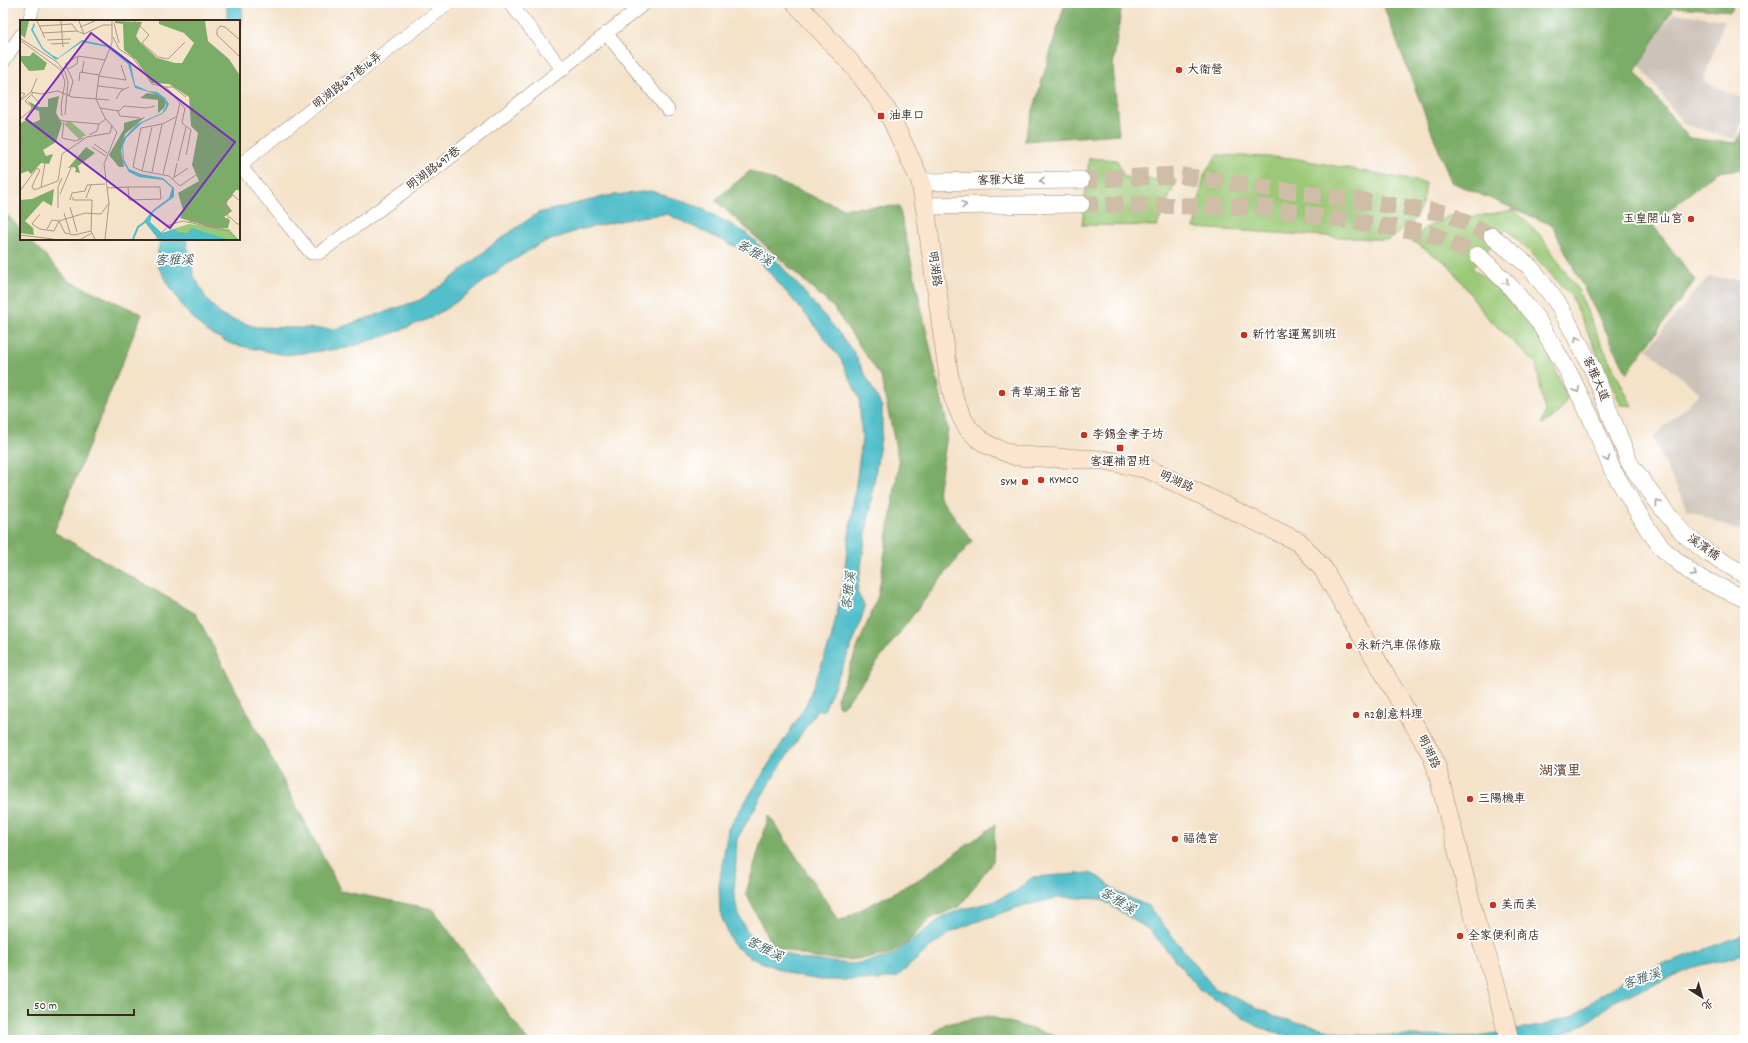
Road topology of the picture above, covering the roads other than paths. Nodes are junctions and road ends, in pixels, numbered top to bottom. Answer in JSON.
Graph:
{"nodes":[{"id":1,"x":34,"y":3,"type":"edge"},
{"id":2,"x":449,"y":3,"type":"edge"},
{"id":3,"x":510,"y":3,"type":"edge"},
{"id":4,"x":645,"y":3,"type":"edge"},
{"id":5,"x":796,"y":3,"type":"edge"},
{"id":6,"x":29,"y":20,"type":"edge"},
{"id":7,"x":606,"y":34,"type":"junction"},
{"id":8,"x":20,"y":36,"type":"edge"},
{"id":9,"x":3,"y":62,"type":"edge"},
{"id":10,"x":563,"y":70,"type":"junction"},
{"id":11,"x":668,"y":110,"type":"dead end"},
{"id":12,"x":246,"y":160,"type":"joint"},
{"id":13,"x":1081,"y":180,"type":"tunnel mouth"},
{"id":14,"x":921,"y":182,"type":"junction"},
{"id":15,"x":1082,"y":204,"type":"tunnel mouth"},
{"id":16,"x":926,"y":206,"type":"junction"},
{"id":17,"x":1492,"y":236,"type":"tunnel mouth"},
{"id":18,"x":1478,"y":254,"type":"tunnel mouth"},
{"id":19,"x":1683,"y":533,"type":"joint"},
{"id":20,"x":1664,"y":550,"type":"joint"},
{"id":21,"x":1745,"y":575,"type":"edge"},
{"id":22,"x":1745,"y":599,"type":"edge"},
{"id":23,"x":1509,"y":1040,"type":"edge"}],
"edges":[{"from":1,"to":6,"type":"street"},
{"from":2,"to":12,"type":"street","name":"明湖路697巷16弄"},
{"from":3,"to":10,"type":"street"},
{"from":4,"to":7,"type":"street","name":"明湖路697巷"},
{"from":5,"to":14,"type":"main road","name":"明湖路"},
{"from":7,"to":10,"type":"street","name":"明湖路697巷"},
{"from":7,"to":11,"type":"street"},
{"from":8,"to":9,"type":"street"},
{"from":10,"to":12,"type":"street","name":"明湖路697巷"},
{"from":13,"to":14,"type":"street","name":"客雅大道","one_way":true},
{"from":14,"to":16,"type":"main road","name":"明湖路"},
{"from":16,"to":15,"type":"street","name":"客雅大道","one_way":true},
{"from":16,"to":23,"type":"main road","name":"明湖路"},
{"from":19,"to":17,"type":"street","name":"客雅大道","one_way":true},
{"from":18,"to":20,"type":"street","name":"客雅大道","one_way":true},
{"from":19,"to":21,"type":"street","name":"溪濱橋"},
{"from":20,"to":22,"type":"street","name":"溪濱橋","one_way":true}]}
